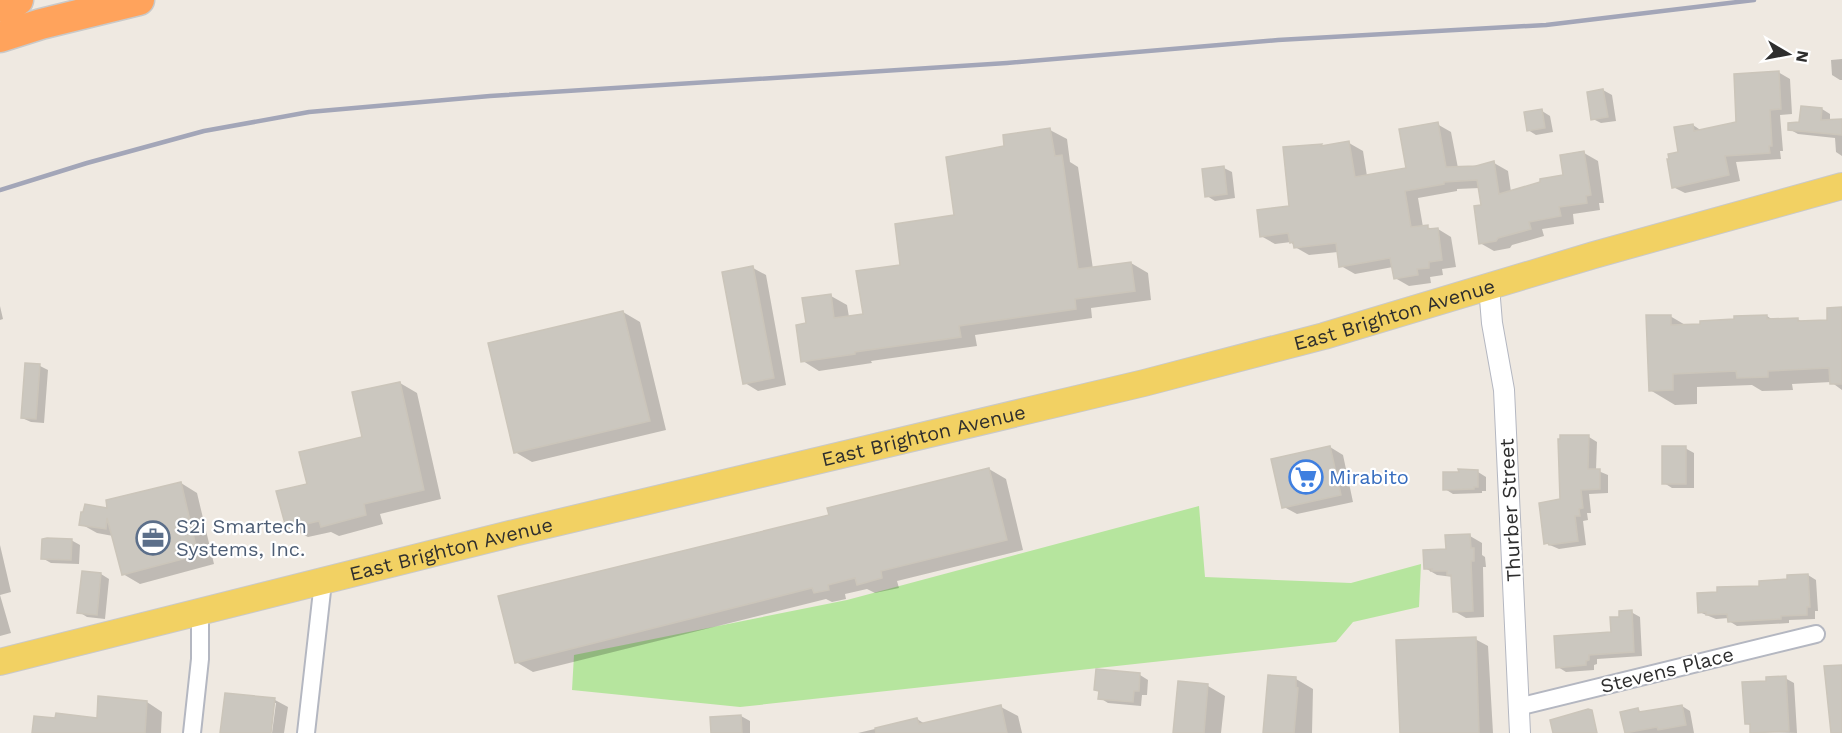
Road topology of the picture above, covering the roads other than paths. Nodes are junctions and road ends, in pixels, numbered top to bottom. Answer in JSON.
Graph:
{"nodes":[{"id":1,"x":18,"y":0,"type":"edge"},
{"id":2,"x":139,"y":0,"type":"edge"},
{"id":3,"x":0,"y":6,"type":"edge"},
{"id":4,"x":0,"y":37,"type":"edge"},
{"id":5,"x":1842,"y":186,"type":"edge"},
{"id":6,"x":1489,"y":287,"type":"junction"},
{"id":7,"x":323,"y":582,"type":"junction"},
{"id":8,"x":200,"y":613,"type":"junction"},
{"id":9,"x":1816,"y":634,"type":"dead end"},
{"id":10,"x":0,"y":662,"type":"edge"},
{"id":11,"x":1518,"y":707,"type":"junction"},
{"id":12,"x":192,"y":733,"type":"edge"},
{"id":13,"x":306,"y":733,"type":"edge"},
{"id":14,"x":1520,"y":733,"type":"edge"}],
"edges":[{"from":1,"to":3,"type":"highway"},
{"from":2,"to":4,"type":"highway"},
{"from":5,"to":6,"type":"main road","name":"East Brighton Avenue"},
{"from":6,"to":7,"type":"main road","name":"East Brighton Avenue"},
{"from":6,"to":11,"type":"street","name":"Thurber Street"},
{"from":7,"to":8,"type":"main road","name":"East Brighton Avenue"},
{"from":7,"to":13,"type":"street"},
{"from":8,"to":10,"type":"main road","name":"East Brighton Avenue"},
{"from":8,"to":12,"type":"street"},
{"from":9,"to":11,"type":"street","name":"Stevens Place"},
{"from":11,"to":14,"type":"street","name":"Thurber Street"}]}
